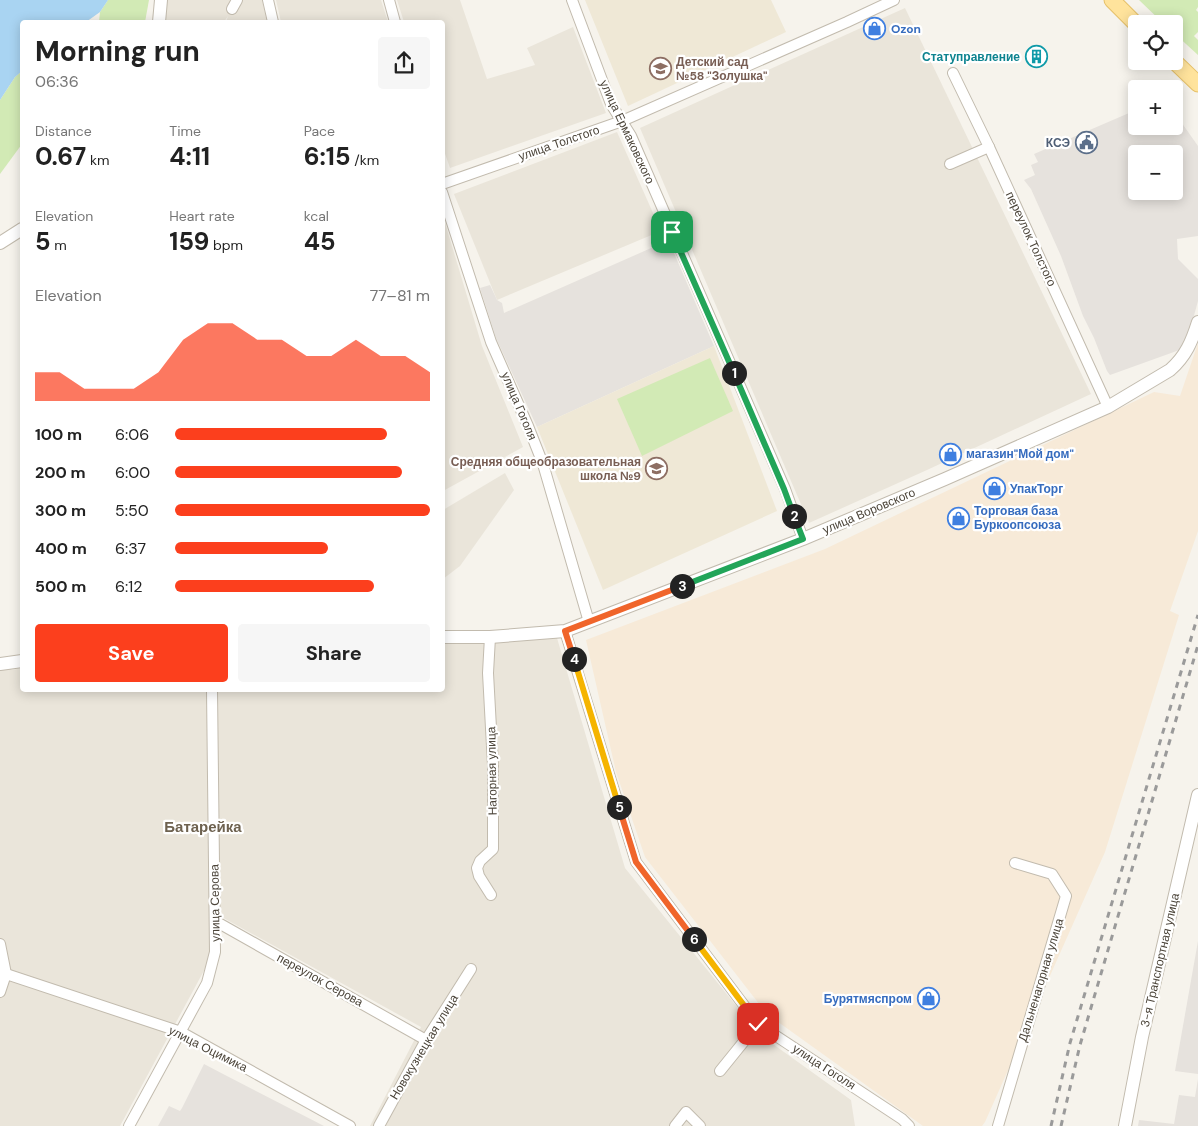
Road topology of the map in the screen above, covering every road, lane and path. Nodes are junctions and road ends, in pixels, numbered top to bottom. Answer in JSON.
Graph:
{"nodes":[{"id":1,"x":161,"y":0,"type":"edge"},
{"id":2,"x":268,"y":0,"type":"edge"},
{"id":3,"x":389,"y":0,"type":"edge"},
{"id":4,"x":572,"y":0,"type":"edge"},
{"id":5,"x":894,"y":0,"type":"edge"},
{"id":6,"x":1112,"y":0,"type":"edge"},
{"id":7,"x":1128,"y":16,"type":"edge"},
{"id":8,"x":158,"y":20,"type":"edge"},
{"id":9,"x":273,"y":20,"type":"edge"},
{"id":10,"x":394,"y":20,"type":"edge"},
{"id":11,"x":1183,"y":70,"type":"edge"},
{"id":12,"x":953,"y":73,"type":"dead end"},
{"id":13,"x":1198,"y":84,"type":"edge"},
{"id":14,"x":622,"y":121,"type":"junction"},
{"id":15,"x":989,"y":147,"type":"junction"},
{"id":16,"x":950,"y":164,"type":"dead end"},
{"id":17,"x":445,"y":183,"type":"edge"},
{"id":18,"x":445,"y":201,"type":"edge"},
{"id":19,"x":20,"y":230,"type":"edge"},
{"id":20,"x":0,"y":243,"type":"edge"},
{"id":21,"x":1198,"y":322,"type":"edge"},
{"id":22,"x":1108,"y":407,"type":"junction"},
{"id":23,"x":803,"y":539,"type":"junction"},
{"id":24,"x":589,"y":622,"type":"junction"},
{"id":25,"x":565,"y":631,"type":"junction"},
{"id":26,"x":445,"y":637,"type":"edge"},
{"id":27,"x":490,"y":637,"type":"junction"},
{"id":28,"x":20,"y":661,"type":"edge"},
{"id":29,"x":0,"y":664,"type":"edge"},
{"id":30,"x":212,"y":692,"type":"edge"},
{"id":31,"x":1198,"y":795,"type":"edge"},
{"id":32,"x":1015,"y":863,"type":"dead end"},
{"id":33,"x":491,"y":896,"type":"dead end"},
{"id":34,"x":215,"y":921,"type":"junction"},
{"id":35,"x":0,"y":944,"type":"edge"},
{"id":36,"x":471,"y":970,"type":"dead end"},
{"id":37,"x":3,"y":973,"type":"edge"},
{"id":38,"x":0,"y":992,"type":"edge"},
{"id":39,"x":758,"y":1024,"type":"junction"},
{"id":40,"x":181,"y":1032,"type":"junction"},
{"id":41,"x":426,"y":1040,"type":"junction"},
{"id":42,"x":720,"y":1071,"type":"dead end"},
{"id":43,"x":129,"y":1126,"type":"edge"},
{"id":44,"x":350,"y":1126,"type":"edge"},
{"id":45,"x":379,"y":1126,"type":"edge"},
{"id":46,"x":676,"y":1126,"type":"edge"},
{"id":47,"x":700,"y":1126,"type":"edge"},
{"id":48,"x":909,"y":1126,"type":"edge"},
{"id":49,"x":998,"y":1126,"type":"edge"},
{"id":50,"x":1125,"y":1126,"type":"edge"}],
"edges":[{"from":1,"to":8,"type":"street"},
{"from":2,"to":9,"type":"street"},
{"from":3,"to":10,"type":"street"},
{"from":4,"to":14,"type":"street","name":"улица Ермаковского"},
{"from":5,"to":14,"type":"street","name":"улица Толстого"},
{"from":6,"to":7,"type":"main road"},
{"from":11,"to":13,"type":"main road"},
{"from":12,"to":15,"type":"street","name":"переулок Толстого"},
{"from":14,"to":17,"type":"street","name":"улица Толстого"},
{"from":14,"to":23,"type":"street","name":"улица Ермаковского"},
{"from":15,"to":16,"type":"street"},
{"from":15,"to":22,"type":"street","name":"переулок Толстого"},
{"from":18,"to":24,"type":"street","name":"улица Гоголя"},
{"from":19,"to":20,"type":"street"},
{"from":21,"to":22,"type":"street","name":"улица Воровского"},
{"from":22,"to":23,"type":"street","name":"улица Воровского"},
{"from":23,"to":24,"type":"street","name":"улица Воровского"},
{"from":24,"to":25,"type":"street","name":"улица Воровского"},
{"from":25,"to":27,"type":"street","name":"улица Воровского"},
{"from":25,"to":39,"type":"street","name":"улица Гоголя"},
{"from":26,"to":27,"type":"street","name":"улица Воровского"},
{"from":27,"to":33,"type":"street","name":"Нагорная улица"},
{"from":28,"to":29,"type":"street"},
{"from":30,"to":34,"type":"street","name":"улица Серова"},
{"from":31,"to":50,"type":"street","name":"3-я Транспортная улица"},
{"from":32,"to":49,"type":"street","name":"Дальненагорная улица"},
{"from":34,"to":40,"type":"street","name":"улица Серова"},
{"from":34,"to":41,"type":"street","name":"переулок Серова"},
{"from":35,"to":37,"type":"street"},
{"from":36,"to":41,"type":"street","name":"Новокузнецкая улица"},
{"from":37,"to":38,"type":"street"},
{"from":37,"to":40,"type":"street","name":"улица Оцимика"},
{"from":39,"to":42,"type":"street"},
{"from":39,"to":48,"type":"street","name":"улица Гоголя"},
{"from":40,"to":43,"type":"street","name":"улица Серова"},
{"from":40,"to":44,"type":"street","name":"улица Оцимика"},
{"from":41,"to":45,"type":"street","name":"Новокузнецкая улица"},
{"from":46,"to":47,"type":"street"}]}
